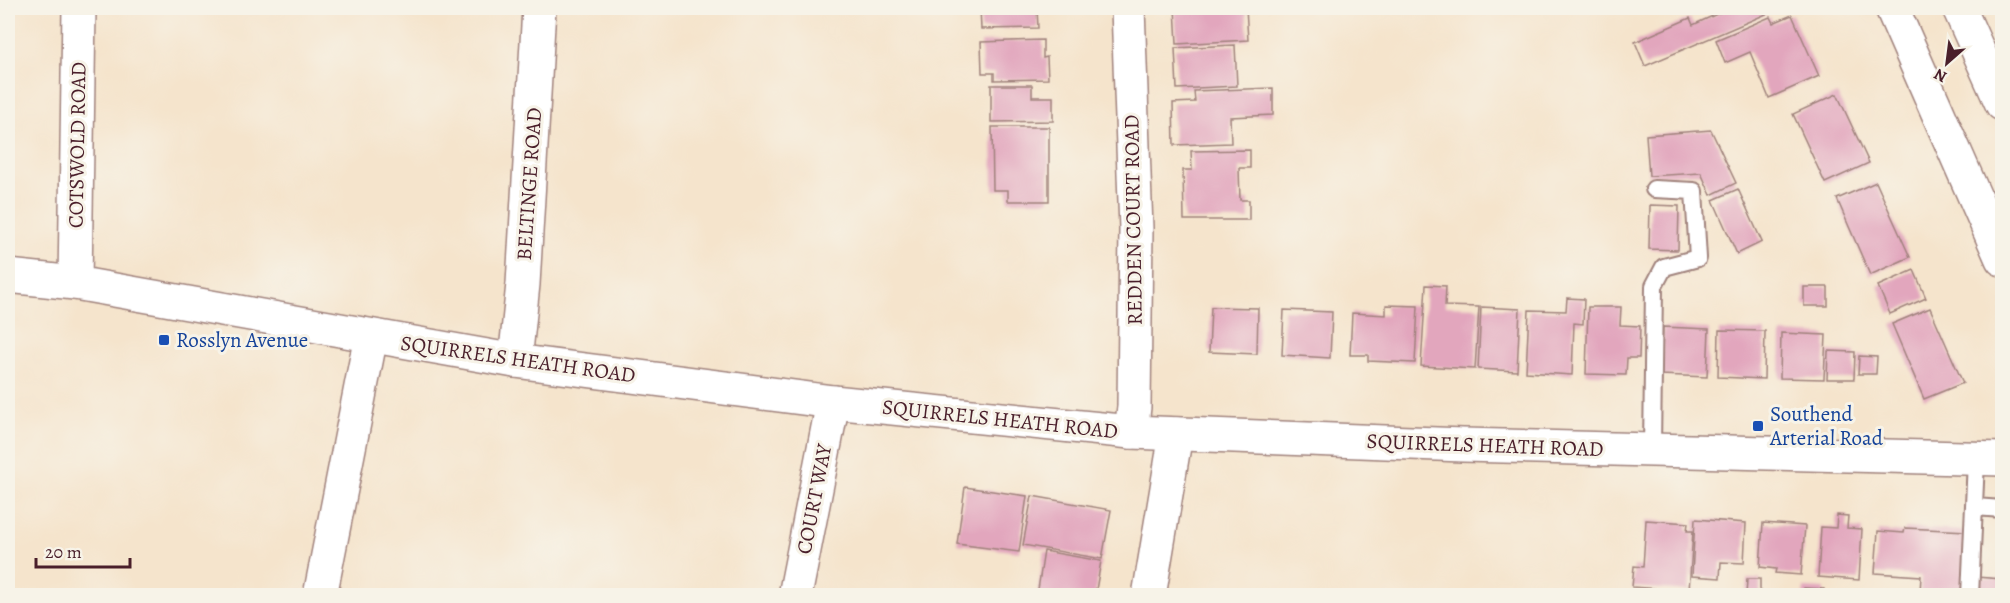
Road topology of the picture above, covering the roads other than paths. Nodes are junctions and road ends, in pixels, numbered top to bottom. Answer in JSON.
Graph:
{"nodes":[{"id":1,"x":79,"y":8,"type":"edge"},
{"id":2,"x":540,"y":8,"type":"edge"},
{"id":3,"x":1128,"y":8,"type":"edge"},
{"id":4,"x":1892,"y":8,"type":"edge"},
{"id":5,"x":1959,"y":8,"type":"edge"},
{"id":6,"x":2002,"y":104,"type":"edge"},
{"id":7,"x":1654,"y":189,"type":"dead end"},
{"id":8,"x":2002,"y":259,"type":"edge"},
{"id":9,"x":8,"y":276,"type":"edge"},
{"id":10,"x":75,"y":283,"type":"junction"},
{"id":11,"x":371,"y":336,"type":"junction"},
{"id":12,"x":515,"y":361,"type":"junction"},
{"id":13,"x":833,"y":402,"type":"junction"},
{"id":14,"x":1131,"y":432,"type":"junction"},
{"id":15,"x":1176,"y":434,"type":"junction"},
{"id":16,"x":1652,"y":449,"type":"junction"},
{"id":17,"x":1989,"y":459,"type":"edge"},
{"id":18,"x":1975,"y":507,"type":"junction"},
{"id":19,"x":2002,"y":509,"type":"edge"},
{"id":20,"x":320,"y":596,"type":"edge"},
{"id":21,"x":795,"y":596,"type":"edge"},
{"id":22,"x":1149,"y":596,"type":"edge"},
{"id":23,"x":1970,"y":596,"type":"edge"}],
"edges":[{"from":1,"to":10,"type":"main road","name":"COTSWOLD ROAD"},
{"from":2,"to":12,"type":"main road","name":"BELTINGE ROAD"},
{"from":3,"to":14,"type":"main road","name":"REDDEN COURT ROAD"},
{"from":4,"to":8,"type":"main road"},
{"from":5,"to":6,"type":"main road"},
{"from":7,"to":16,"type":"lane"},
{"from":9,"to":10,"type":"main road","name":"SQUIRRELS HEATH ROAD"},
{"from":10,"to":11,"type":"main road","name":"SQUIRRELS HEATH ROAD"},
{"from":11,"to":12,"type":"main road","name":"SQUIRRELS HEATH ROAD"},
{"from":11,"to":20,"type":"main road"},
{"from":12,"to":13,"type":"main road","name":"SQUIRRELS HEATH ROAD"},
{"from":13,"to":14,"type":"main road","name":"SQUIRRELS HEATH ROAD"},
{"from":13,"to":21,"type":"main road","name":"COURT WAY"},
{"from":14,"to":15,"type":"main road","name":"SQUIRRELS HEATH ROAD"},
{"from":15,"to":16,"type":"main road","name":"SQUIRRELS HEATH ROAD"},
{"from":15,"to":22,"type":"main road"},
{"from":16,"to":17,"type":"main road","name":"SQUIRRELS HEATH ROAD"},
{"from":17,"to":18,"type":"lane"},
{"from":18,"to":19,"type":"lane"},
{"from":18,"to":23,"type":"lane"}]}
